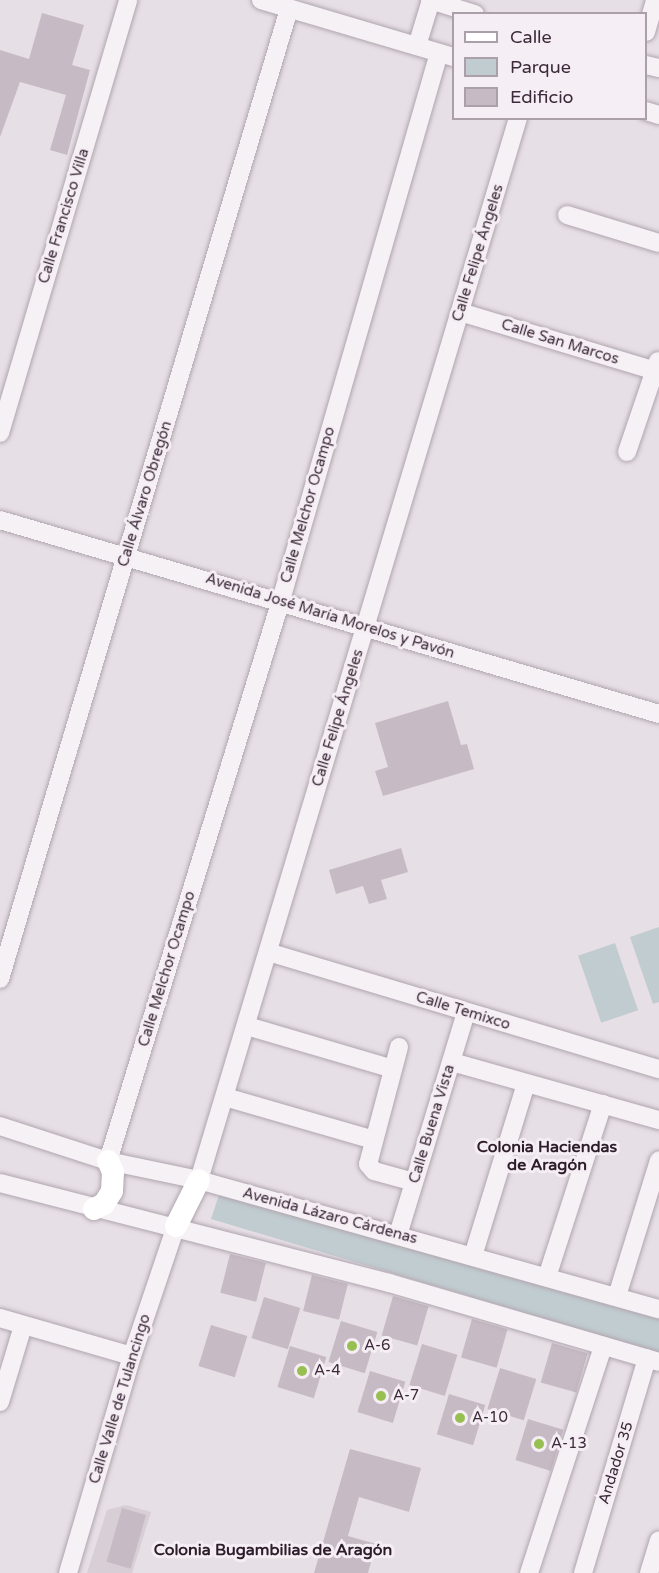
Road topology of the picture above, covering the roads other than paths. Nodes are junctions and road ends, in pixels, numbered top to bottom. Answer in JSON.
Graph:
{"nodes":[{"id":1,"x":128,"y":0,"type":"edge"},
{"id":2,"x":261,"y":0,"type":"edge"},
{"id":3,"x":430,"y":0,"type":"edge"},
{"id":4,"x":655,"y":0,"type":"edge"},
{"id":5,"x":289,"y":9,"type":"junction"},
{"id":6,"x":469,"y":12,"type":"edge"},
{"id":7,"x":647,"y":26,"type":"edge"},
{"id":8,"x":417,"y":46,"type":"junction"},
{"id":9,"x":446,"y":55,"type":"edge"},
{"id":10,"x":517,"y":120,"type":"edge"},
{"id":11,"x":567,"y":215,"type":"dead end"},
{"id":12,"x":659,"y":243,"type":"edge"},
{"id":13,"x":460,"y":312,"type":"junction"},
{"id":14,"x":658,"y":367,"type":"edge"},
{"id":15,"x":0,"y":433,"type":"edge"},
{"id":16,"x":627,"y":452,"type":"dead end"},
{"id":17,"x":0,"y":520,"type":"edge"},
{"id":18,"x":127,"y":557,"type":"junction"},
{"id":19,"x":280,"y":600,"type":"junction"},
{"id":20,"x":365,"y":626,"type":"junction"},
{"id":21,"x":659,"y":714,"type":"edge"},
{"id":22,"x":268,"y":952,"type":"junction"},
{"id":23,"x":0,"y":979,"type":"edge"},
{"id":24,"x":466,"y":1013,"type":"junction"},
{"id":25,"x":247,"y":1026,"type":"junction"},
{"id":26,"x":399,"y":1047,"type":"dead end"},
{"id":27,"x":452,"y":1062,"type":"junction"},
{"id":28,"x":393,"y":1069,"type":"junction"},
{"id":29,"x":659,"y":1069,"type":"edge"},
{"id":30,"x":526,"y":1083,"type":"junction"},
{"id":31,"x":225,"y":1097,"type":"junction"},
{"id":32,"x":603,"y":1104,"type":"junction"},
{"id":33,"x":659,"y":1120,"type":"edge"},
{"id":34,"x":0,"y":1126,"type":"edge"},
{"id":35,"x":374,"y":1140,"type":"junction"},
{"id":36,"x":659,"y":1160,"type":"edge"},
{"id":37,"x":108,"y":1161,"type":"junction"},
{"id":38,"x":199,"y":1180,"type":"junction"},
{"id":39,"x":414,"y":1182,"type":"junction"},
{"id":40,"x":0,"y":1184,"type":"edge"},
{"id":41,"x":94,"y":1209,"type":"junction"},
{"id":42,"x":177,"y":1226,"type":"junction"},
{"id":43,"x":398,"y":1235,"type":"junction"},
{"id":44,"x":473,"y":1256,"type":"junction"},
{"id":45,"x":547,"y":1277,"type":"junction"},
{"id":46,"x":617,"y":1296,"type":"junction"},
{"id":47,"x":659,"y":1309,"type":"edge"},
{"id":48,"x":0,"y":1318,"type":"edge"},
{"id":49,"x":23,"y":1326,"type":"junction"},
{"id":50,"x":603,"y":1346,"type":"junction"},
{"id":51,"x":132,"y":1356,"type":"junction"},
{"id":52,"x":653,"y":1360,"type":"edge"},
{"id":53,"x":0,"y":1402,"type":"edge"},
{"id":54,"x":659,"y":1540,"type":"edge"},
{"id":55,"x":584,"y":1571,"type":"edge"},
{"id":56,"x":68,"y":1573,"type":"edge"},
{"id":57,"x":528,"y":1573,"type":"edge"},
{"id":58,"x":649,"y":1573,"type":"edge"}],
"edges":[{"from":1,"to":15,"type":"street","name":"Calle Francisco Villa"},
{"from":2,"to":5,"type":"street"},
{"from":3,"to":6,"type":"street"},
{"from":3,"to":8,"type":"street"},
{"from":4,"to":7,"type":"street"},
{"from":5,"to":8,"type":"street"},
{"from":5,"to":18,"type":"street","name":"Calle Álvaro Obregón"},
{"from":8,"to":9,"type":"street"},
{"from":9,"to":19,"type":"street","name":"Calle Melchor Ocampo"},
{"from":10,"to":13,"type":"street","name":"Calle Felipe Ángeles"},
{"from":11,"to":12,"type":"street"},
{"from":13,"to":14,"type":"street","name":"Calle San Marcos"},
{"from":13,"to":20,"type":"street","name":"Calle Felipe Ángeles"},
{"from":14,"to":16,"type":"street"},
{"from":17,"to":18,"type":"street","name":"Avenida José María Morelos y Pavón"},
{"from":18,"to":19,"type":"street","name":"Avenida José María Morelos y Pavón"},
{"from":18,"to":23,"type":"street","name":"Calle Álvaro Obregón"},
{"from":19,"to":20,"type":"street","name":"Avenida José María Morelos y Pavón"},
{"from":19,"to":37,"type":"street","name":"Calle Melchor Ocampo"},
{"from":20,"to":21,"type":"street","name":"Avenida José María Morelos y Pavón"},
{"from":20,"to":22,"type":"street","name":"Calle Felipe Ángeles"},
{"from":22,"to":24,"type":"street","name":"Calle Temixco"},
{"from":22,"to":25,"type":"street","name":"Calle Felipe Ángeles"},
{"from":24,"to":27,"type":"street","name":"Calle Buena Vista"},
{"from":24,"to":29,"type":"street","name":"Calle Temixco"},
{"from":25,"to":28,"type":"street"},
{"from":25,"to":31,"type":"street","name":"Calle Felipe Ángeles"},
{"from":26,"to":28,"type":"street"},
{"from":27,"to":30,"type":"street"},
{"from":27,"to":39,"type":"street","name":"Calle Buena Vista"},
{"from":28,"to":35,"type":"street"},
{"from":30,"to":32,"type":"street"},
{"from":30,"to":44,"type":"street"},
{"from":31,"to":35,"type":"street"},
{"from":31,"to":38,"type":"street","name":"Calle Felipe Ángeles"},
{"from":32,"to":33,"type":"street"},
{"from":32,"to":45,"type":"street"},
{"from":34,"to":37,"type":"street","name":"Avenida Lázaro Cárdenas"},
{"from":35,"to":39,"type":"street"},
{"from":36,"to":46,"type":"street"},
{"from":37,"to":38,"type":"street","name":"Avenida Lázaro Cárdenas"},
{"from":37,"to":41,"type":"main road"},
{"from":38,"to":42,"type":"main road"},
{"from":38,"to":43,"type":"street","name":"Avenida Lázaro Cárdenas"},
{"from":39,"to":43,"type":"street","name":"Calle Buena Vista"},
{"from":40,"to":41,"type":"street"},
{"from":41,"to":42,"type":"street"},
{"from":42,"to":50,"type":"street"},
{"from":42,"to":51,"type":"street","name":"Calle Valle de Tulancingo"},
{"from":43,"to":44,"type":"street","name":"Avenida Lázaro Cárdenas"},
{"from":44,"to":45,"type":"street","name":"Avenida Lázaro Cárdenas"},
{"from":45,"to":46,"type":"street","name":"Avenida Lázaro Cárdenas"},
{"from":46,"to":47,"type":"street","name":"Avenida Lázaro Cárdenas"},
{"from":48,"to":49,"type":"street"},
{"from":49,"to":51,"type":"street"},
{"from":49,"to":53,"type":"street"},
{"from":50,"to":52,"type":"street"},
{"from":50,"to":57,"type":"street"},
{"from":51,"to":56,"type":"street","name":"Calle Valle de Tulancingo"},
{"from":52,"to":55,"type":"street","name":"Andador 35"},
{"from":54,"to":58,"type":"street"}]}
